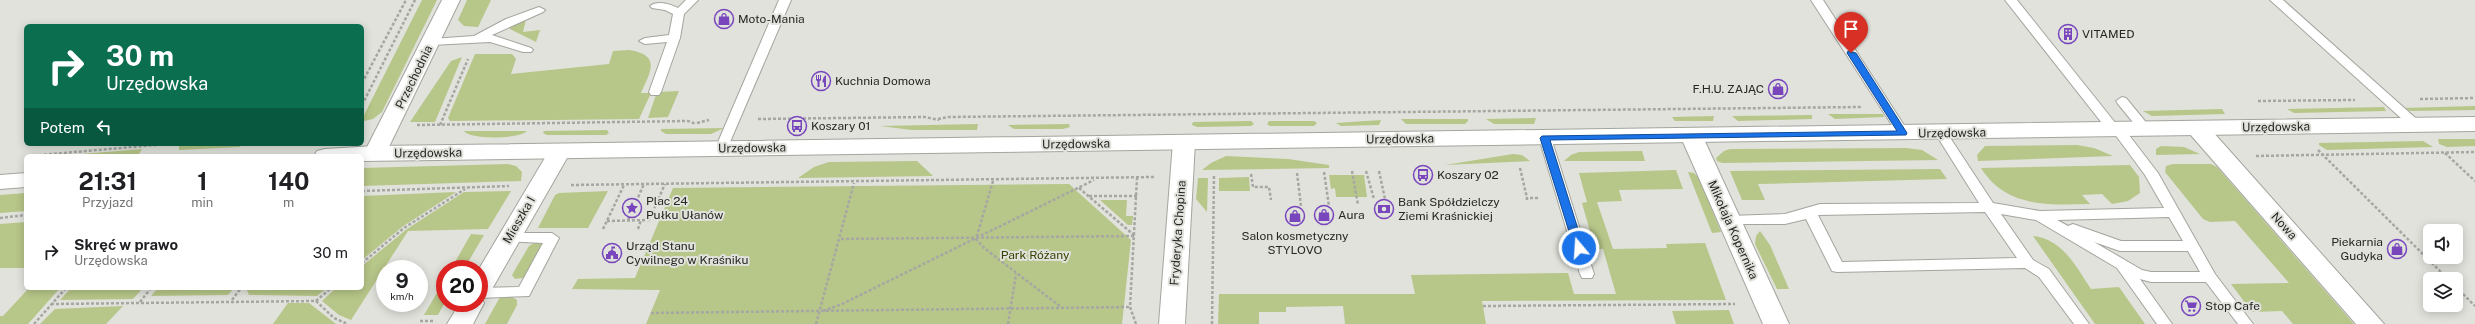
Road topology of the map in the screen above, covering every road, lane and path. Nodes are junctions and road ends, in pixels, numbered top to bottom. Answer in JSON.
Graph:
{"nodes":[{"id":1,"x":406,"y":0,"type":"edge"},
{"id":2,"x":415,"y":0,"type":"edge"},
{"id":3,"x":451,"y":0,"type":"edge"},
{"id":4,"x":692,"y":0,"type":"edge"},
{"id":5,"x":785,"y":0,"type":"edge"},
{"id":6,"x":1817,"y":0,"type":"edge"},
{"id":7,"x":2011,"y":0,"type":"edge"},
{"id":8,"x":2276,"y":0,"type":"edge"},
{"id":9,"x":656,"y":6,"type":"dead end"},
{"id":10,"x":539,"y":10,"type":"dead end"},
{"id":11,"x":679,"y":13,"type":"junction"},
{"id":12,"x":674,"y":38,"type":"junction"},
{"id":13,"x":476,"y":39,"type":"junction"},
{"id":14,"x":645,"y":40,"type":"dead end"},
{"id":15,"x":431,"y":42,"type":"junction"},
{"id":16,"x":527,"y":50,"type":"dead end"},
{"id":17,"x":364,"y":79,"type":"edge"},
{"id":18,"x":655,"y":92,"type":"dead end"},
{"id":19,"x":2475,"y":98,"type":"edge"},
{"id":20,"x":2388,"y":99,"type":"junction"},
{"id":21,"x":364,"y":101,"type":"edge"},
{"id":22,"x":2122,"y":101,"type":"dead end"},
{"id":23,"x":2256,"y":101,"type":"dead end"},
{"id":24,"x":1886,"y":106,"type":"junction"},
{"id":25,"x":927,"y":123,"type":"dead end"},
{"id":26,"x":2475,"y":124,"type":"edge"},
{"id":27,"x":440,"y":125,"type":"junction"},
{"id":28,"x":2416,"y":125,"type":"junction"},
{"id":29,"x":415,"y":126,"type":"dead end"},
{"id":30,"x":730,"y":126,"type":"junction"},
{"id":31,"x":2295,"y":127,"type":"junction"},
{"id":32,"x":2197,"y":128,"type":"junction"},
{"id":33,"x":2115,"y":129,"type":"junction"},
{"id":34,"x":2145,"y":129,"type":"junction"},
{"id":35,"x":1903,"y":133,"type":"junction"},
{"id":36,"x":1941,"y":133,"type":"junction"},
{"id":37,"x":1691,"y":135,"type":"junction"},
{"id":38,"x":1545,"y":138,"type":"junction"},
{"id":39,"x":1184,"y":142,"type":"junction"},
{"id":40,"x":143,"y":146,"type":"edge"},
{"id":41,"x":721,"y":148,"type":"junction"},
{"id":42,"x":560,"y":151,"type":"junction"},
{"id":43,"x":2475,"y":152,"type":"edge"},
{"id":44,"x":375,"y":153,"type":"junction"},
{"id":45,"x":2445,"y":153,"type":"junction"},
{"id":46,"x":52,"y":154,"type":"edge"},
{"id":47,"x":358,"y":154,"type":"edge"},
{"id":48,"x":2323,"y":155,"type":"junction"},
{"id":49,"x":2223,"y":158,"type":"junction"},
{"id":50,"x":1520,"y":168,"type":"dead end"},
{"id":51,"x":1366,"y":171,"type":"dead end"},
{"id":52,"x":1379,"y":171,"type":"dead end"},
{"id":53,"x":1324,"y":172,"type":"dead end"},
{"id":54,"x":1352,"y":172,"type":"dead end"},
{"id":55,"x":1297,"y":173,"type":"dead end"},
{"id":56,"x":1251,"y":174,"type":"dead end"},
{"id":57,"x":1214,"y":175,"type":"dead end"},
{"id":58,"x":1160,"y":177,"type":"dead end"},
{"id":59,"x":1137,"y":178,"type":"junction"},
{"id":60,"x":1095,"y":179,"type":"junction"},
{"id":61,"x":24,"y":180,"type":"edge"},
{"id":62,"x":993,"y":181,"type":"junction"},
{"id":63,"x":2475,"y":181,"type":"edge"},
{"id":64,"x":0,"y":182,"type":"edge"},
{"id":65,"x":854,"y":183,"type":"junction"},
{"id":66,"x":644,"y":184,"type":"junction"},
{"id":67,"x":665,"y":184,"type":"junction"},
{"id":68,"x":565,"y":185,"type":"dead end"},
{"id":69,"x":624,"y":185,"type":"junction"},
{"id":70,"x":503,"y":186,"type":"dead end"},
{"id":71,"x":466,"y":188,"type":"junction"},
{"id":72,"x":1079,"y":188,"type":"junction"},
{"id":73,"x":364,"y":191,"type":"edge"},
{"id":74,"x":1088,"y":196,"type":"junction"},
{"id":75,"x":1137,"y":196,"type":"junction"},
{"id":76,"x":1548,"y":198,"type":"dead end"},
{"id":77,"x":1374,"y":199,"type":"dead end"},
{"id":78,"x":1385,"y":199,"type":"dead end"},
{"id":79,"x":1272,"y":200,"type":"dead end"},
{"id":80,"x":1358,"y":205,"type":"dead end"},
{"id":81,"x":1301,"y":206,"type":"dead end"},
{"id":82,"x":1329,"y":206,"type":"dead end"},
{"id":83,"x":1989,"y":207,"type":"junction"},
{"id":84,"x":2174,"y":212,"type":"junction"},
{"id":85,"x":1810,"y":213,"type":"junction"},
{"id":86,"x":24,"y":215,"type":"edge"},
{"id":87,"x":2040,"y":216,"type":"junction"},
{"id":88,"x":0,"y":218,"type":"edge"},
{"id":89,"x":607,"y":220,"type":"junction"},
{"id":90,"x":628,"y":220,"type":"junction"},
{"id":91,"x":641,"y":220,"type":"junction"},
{"id":92,"x":1729,"y":221,"type":"junction"},
{"id":93,"x":638,"y":228,"type":"dead end"},
{"id":94,"x":603,"y":229,"type":"dead end"},
{"id":95,"x":1135,"y":236,"type":"junction"},
{"id":96,"x":510,"y":238,"type":"junction"},
{"id":97,"x":841,"y":239,"type":"junction"},
{"id":98,"x":976,"y":239,"type":"junction"},
{"id":99,"x":2193,"y":246,"type":"junction"},
{"id":100,"x":364,"y":261,"type":"edge"},
{"id":101,"x":2028,"y":263,"type":"junction"},
{"id":102,"x":2122,"y":266,"type":"junction"},
{"id":103,"x":2441,"y":272,"type":"edge"},
{"id":104,"x":1016,"y":274,"type":"junction"},
{"id":105,"x":1587,"y":274,"type":"dead end"},
{"id":106,"x":488,"y":275,"type":"edge"},
{"id":107,"x":2210,"y":276,"type":"junction"},
{"id":108,"x":64,"y":290,"type":"edge"},
{"id":109,"x":149,"y":290,"type":"edge"},
{"id":110,"x":240,"y":290,"type":"edge"},
{"id":111,"x":329,"y":290,"type":"edge"},
{"id":112,"x":488,"y":293,"type":"edge"},
{"id":113,"x":2463,"y":294,"type":"edge"},
{"id":114,"x":232,"y":300,"type":"junction"},
{"id":115,"x":316,"y":301,"type":"junction"},
{"id":116,"x":140,"y":302,"type":"junction"},
{"id":117,"x":51,"y":304,"type":"junction"},
{"id":118,"x":1736,"y":304,"type":"dead end"},
{"id":119,"x":1482,"y":306,"type":"dead end"},
{"id":120,"x":2475,"y":306,"type":"edge"},
{"id":121,"x":1130,"y":307,"type":"junction"},
{"id":122,"x":1061,"y":308,"type":"junction"},
{"id":123,"x":1010,"y":310,"type":"junction"},
{"id":124,"x":467,"y":312,"type":"edge"},
{"id":125,"x":820,"y":312,"type":"junction"},
{"id":126,"x":651,"y":313,"type":"dead end"},
{"id":127,"x":34,"y":324,"type":"edge"},
{"id":128,"x":348,"y":324,"type":"edge"},
{"id":129,"x":460,"y":324,"type":"edge"},
{"id":130,"x":816,"y":324,"type":"edge"},
{"id":131,"x":1008,"y":324,"type":"edge"},
{"id":132,"x":1136,"y":324,"type":"edge"},
{"id":133,"x":1172,"y":324,"type":"edge"},
{"id":134,"x":1212,"y":324,"type":"edge"},
{"id":135,"x":1776,"y":324,"type":"edge"},
{"id":136,"x":2082,"y":324,"type":"edge"},
{"id":137,"x":2165,"y":324,"type":"edge"},
{"id":138,"x":2246,"y":324,"type":"edge"},
{"id":139,"x":2371,"y":324,"type":"edge"}],
"edges":[{"from":1,"to":17,"type":"path"},
{"from":2,"to":21,"type":"path"},
{"from":3,"to":15,"type":"street","name":"Przechodnia"},
{"from":4,"to":11,"type":"lane"},
{"from":5,"to":30,"type":"lane"},
{"from":6,"to":24,"type":"lane"},
{"from":7,"to":33,"type":"lane"},
{"from":8,"to":20,"type":"lane"},
{"from":9,"to":11,"type":"lane"},
{"from":10,"to":13,"type":"lane"},
{"from":11,"to":12,"type":"lane"},
{"from":12,"to":14,"type":"lane"},
{"from":12,"to":18,"type":"lane"},
{"from":13,"to":15,"type":"lane"},
{"from":13,"to":16,"type":"lane"},
{"from":13,"to":27,"type":"path"},
{"from":15,"to":44,"type":"street","name":"Przechodnia"},
{"from":19,"to":20,"type":"path"},
{"from":20,"to":23,"type":"path"},
{"from":20,"to":28,"type":"lane"},
{"from":22,"to":34,"type":"lane"},
{"from":24,"to":25,"type":"path"},
{"from":24,"to":35,"type":"lane"},
{"from":26,"to":28,"type":"street","name":"Urzędowska"},
{"from":27,"to":29,"type":"path"},
{"from":27,"to":30,"type":"path"},
{"from":28,"to":31,"type":"street","name":"Urzędowska"},
{"from":28,"to":45,"type":"path"},
{"from":30,"to":41,"type":"lane"},
{"from":31,"to":32,"type":"street","name":"Urzędowska"},
{"from":31,"to":48,"type":"path"},
{"from":32,"to":34,"type":"street","name":"Urzędowska"},
{"from":32,"to":49,"type":"street","name":"Nowa"},
{"from":33,"to":34,"type":"street","name":"Urzędowska"},
{"from":33,"to":36,"type":"street","name":"Urzędowska"},
{"from":33,"to":84,"type":"lane"},
{"from":35,"to":36,"type":"street","name":"Urzędowska"},
{"from":35,"to":37,"type":"street","name":"Urzędowska"},
{"from":36,"to":83,"type":"lane"},
{"from":37,"to":38,"type":"street","name":"Urzędowska"},
{"from":37,"to":92,"type":"street","name":"Mikołaja Kopernika"},
{"from":38,"to":39,"type":"street","name":"Urzędowska"},
{"from":38,"to":105,"type":"lane"},
{"from":39,"to":41,"type":"street","name":"Urzędowska"},
{"from":39,"to":133,"type":"street","name":"Fryderyka Chopina"},
{"from":40,"to":46,"type":"path"},
{"from":41,"to":42,"type":"street","name":"Urzędowska"},
{"from":42,"to":44,"type":"street","name":"Urzędowska"},
{"from":42,"to":96,"type":"street","name":"Mieszka I"},
{"from":43,"to":45,"type":"path"},
{"from":44,"to":47,"type":"street","name":"Urzędowska"},
{"from":45,"to":48,"type":"path"},
{"from":45,"to":63,"type":"path"},
{"from":48,"to":49,"type":"path"},
{"from":48,"to":103,"type":"path"},
{"from":49,"to":139,"type":"street","name":"Nowa"},
{"from":50,"to":76,"type":"path"},
{"from":51,"to":77,"type":"path"},
{"from":52,"to":78,"type":"path"},
{"from":53,"to":82,"type":"path"},
{"from":54,"to":80,"type":"path"},
{"from":55,"to":81,"type":"path"},
{"from":56,"to":79,"type":"path"},
{"from":57,"to":134,"type":"path"},
{"from":58,"to":59,"type":"path"},
{"from":59,"to":60,"type":"path"},
{"from":59,"to":75,"type":"path"},
{"from":60,"to":62,"type":"path"},
{"from":60,"to":72,"type":"path"},
{"from":61,"to":64,"type":"street"},
{"from":62,"to":65,"type":"path"},
{"from":62,"to":98,"type":"path"},
{"from":65,"to":67,"type":"path"},
{"from":65,"to":97,"type":"path"},
{"from":66,"to":67,"type":"path"},
{"from":66,"to":69,"type":"path"},
{"from":66,"to":90,"type":"path"},
{"from":67,"to":91,"type":"path"},
{"from":68,"to":69,"type":"path"},
{"from":69,"to":89,"type":"path"},
{"from":70,"to":71,"type":"path"},
{"from":71,"to":73,"type":"path"},
{"from":71,"to":100,"type":"path"},
{"from":72,"to":74,"type":"path"},
{"from":72,"to":98,"type":"path"},
{"from":74,"to":75,"type":"path"},
{"from":74,"to":95,"type":"path"},
{"from":75,"to":95,"type":"path"},
{"from":83,"to":85,"type":"lane"},
{"from":83,"to":87,"type":"lane"},
{"from":83,"to":101,"type":"lane"},
{"from":84,"to":87,"type":"lane"},
{"from":84,"to":99,"type":"lane"},
{"from":85,"to":92,"type":"lane"},
{"from":85,"to":101,"type":"lane"},
{"from":86,"to":88,"type":"path"},
{"from":87,"to":99,"type":"lane"},
{"from":87,"to":102,"type":"lane"},
{"from":89,"to":90,"type":"path"},
{"from":89,"to":94,"type":"path"},
{"from":90,"to":91,"type":"path"},
{"from":91,"to":93,"type":"path"},
{"from":92,"to":135,"type":"street","name":"Mikołaja Kopernika"},
{"from":95,"to":98,"type":"path"},
{"from":95,"to":121,"type":"path"},
{"from":96,"to":106,"type":"street","name":"Mieszka I"},
{"from":96,"to":112,"type":"lane"},
{"from":97,"to":98,"type":"path"},
{"from":97,"to":125,"type":"path"},
{"from":98,"to":104,"type":"path"},
{"from":98,"to":125,"type":"path"},
{"from":99,"to":107,"type":"lane"},
{"from":101,"to":136,"type":"lane"},
{"from":102,"to":107,"type":"lane"},
{"from":102,"to":137,"type":"lane"},
{"from":104,"to":122,"type":"path"},
{"from":104,"to":123,"type":"path"},
{"from":107,"to":138,"type":"lane"},
{"from":108,"to":117,"type":"path"},
{"from":109,"to":116,"type":"path"},
{"from":110,"to":114,"type":"path"},
{"from":111,"to":115,"type":"path"},
{"from":113,"to":120,"type":"path"},
{"from":114,"to":115,"type":"path"},
{"from":114,"to":116,"type":"path"},
{"from":115,"to":128,"type":"path"},
{"from":116,"to":117,"type":"path"},
{"from":117,"to":127,"type":"path"},
{"from":118,"to":119,"type":"path"},
{"from":121,"to":122,"type":"path"},
{"from":121,"to":132,"type":"path"},
{"from":122,"to":123,"type":"path"},
{"from":123,"to":125,"type":"path"},
{"from":123,"to":131,"type":"path"},
{"from":124,"to":129,"type":"street"},
{"from":125,"to":126,"type":"path"},
{"from":125,"to":130,"type":"path"}]}
